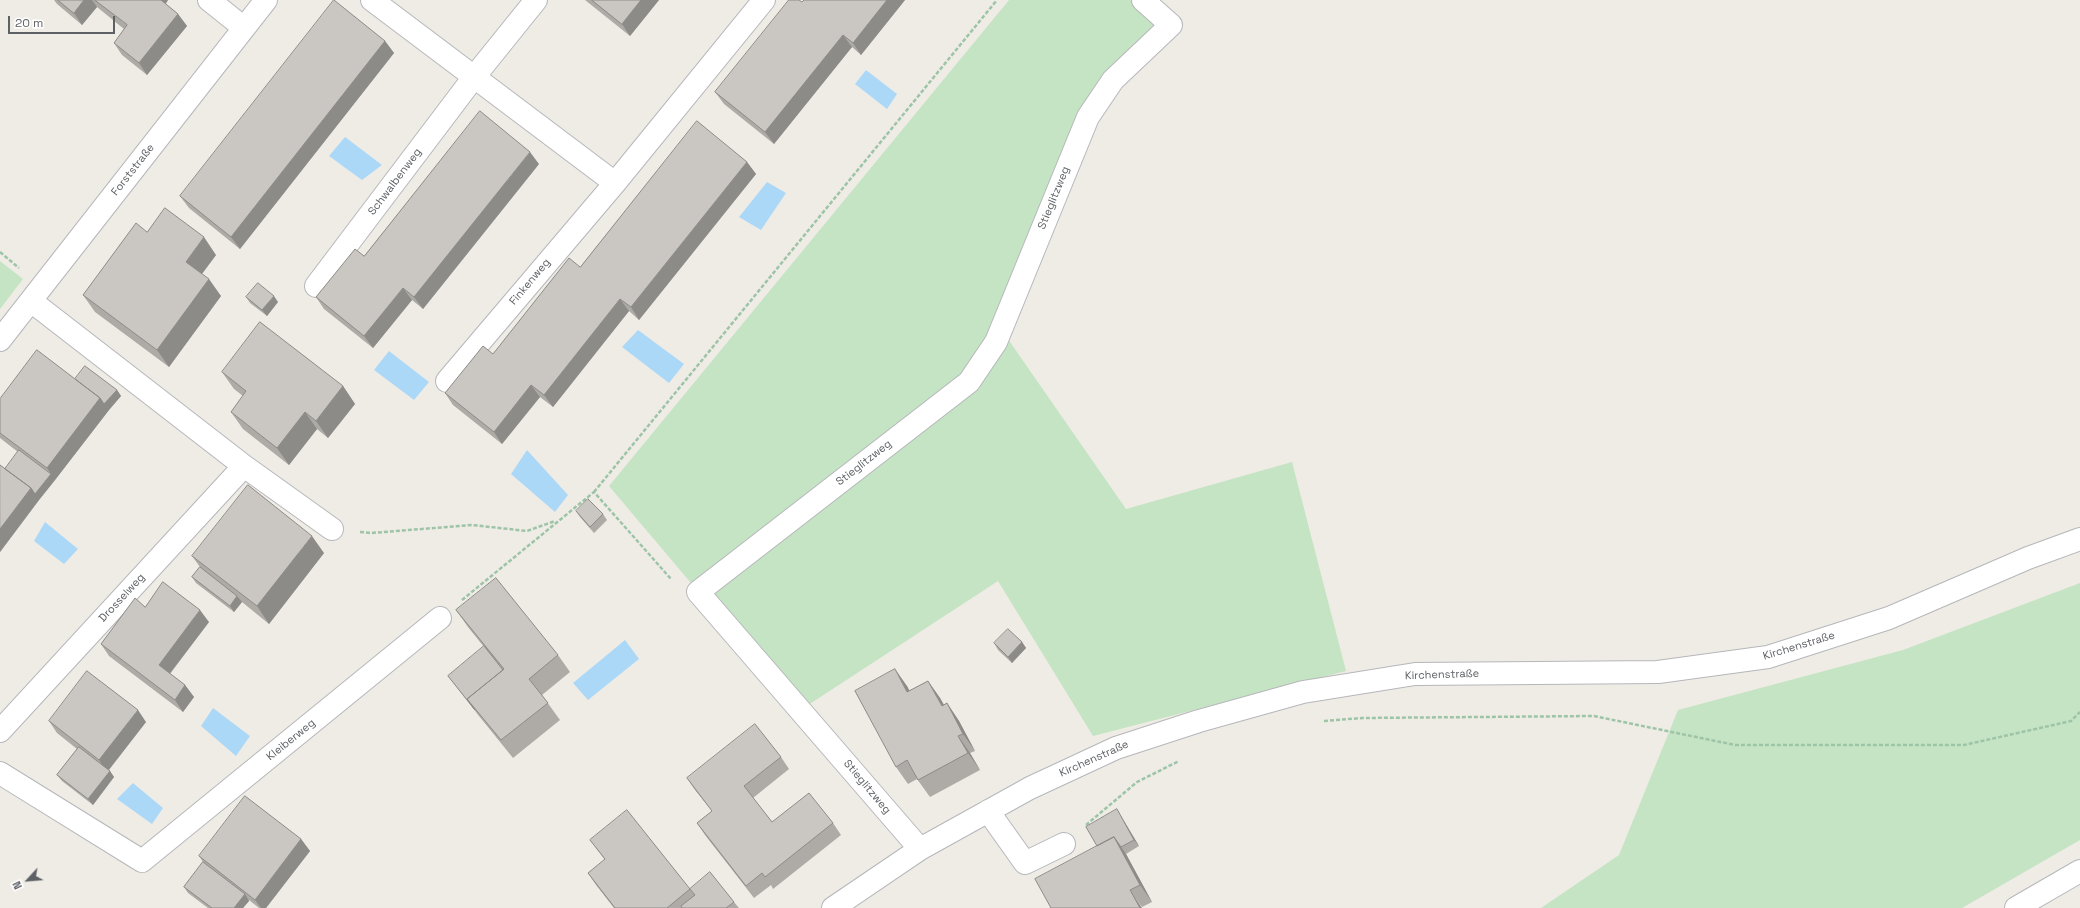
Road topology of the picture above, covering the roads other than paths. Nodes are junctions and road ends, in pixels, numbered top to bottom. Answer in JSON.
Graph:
{"nodes":[{"id":1,"x":209,"y":0,"type":"edge"},
{"id":2,"x":266,"y":0,"type":"edge"},
{"id":3,"x":372,"y":0,"type":"edge"},
{"id":4,"x":536,"y":0,"type":"edge"},
{"id":5,"x":764,"y":0,"type":"edge"},
{"id":6,"x":1143,"y":0,"type":"edge"},
{"id":7,"x":244,"y":28,"type":"junction"},
{"id":8,"x":474,"y":77,"type":"junction"},
{"id":9,"x":615,"y":183,"type":"junction"},
{"id":10,"x":316,"y":286,"type":"dead end"},
{"id":11,"x":31,"y":301,"type":"junction"},
{"id":12,"x":0,"y":340,"type":"edge"},
{"id":13,"x":447,"y":381,"type":"dead end"},
{"id":14,"x":244,"y":466,"type":"junction"},
{"id":15,"x":332,"y":529,"type":"road end"},
{"id":16,"x":2080,"y":539,"type":"edge"},
{"id":17,"x":440,"y":618,"type":"road end"},
{"id":18,"x":0,"y":731,"type":"edge"},
{"id":19,"x":0,"y":773,"type":"edge"},
{"id":20,"x":988,"y":811,"type":"junction"},
{"id":21,"x":1064,"y":844,"type":"road end"},
{"id":22,"x":920,"y":849,"type":"junction"},
{"id":23,"x":2080,"y":871,"type":"edge"},
{"id":24,"x":833,"y":908,"type":"edge"},
{"id":25,"x":2016,"y":908,"type":"edge"}],
"edges":[{"from":1,"to":7,"type":"street"},
{"from":2,"to":7,"type":"street","name":"Forststraße"},
{"from":3,"to":8,"type":"street"},
{"from":4,"to":8,"type":"street","name":"Schwalbenweg"},
{"from":5,"to":9,"type":"street","name":"Finkenweg"},
{"from":6,"to":22,"type":"street","name":"Stieglitzweg"},
{"from":7,"to":11,"type":"street","name":"Forststraße"},
{"from":8,"to":9,"type":"street"},
{"from":8,"to":10,"type":"street","name":"Schwalbenweg"},
{"from":9,"to":13,"type":"street","name":"Finkenweg"},
{"from":11,"to":12,"type":"street","name":"Forststraße"},
{"from":11,"to":14,"type":"street"},
{"from":14,"to":15,"type":"street"},
{"from":14,"to":18,"type":"street","name":"Drosselweg"},
{"from":16,"to":20,"type":"street","name":"Kirchenstraße"},
{"from":17,"to":19,"type":"street","name":"Kleiberweg"},
{"from":20,"to":21,"type":"street"},
{"from":20,"to":22,"type":"street","name":"Kirchenstraße"},
{"from":22,"to":24,"type":"street","name":"Kirchenstraße"},
{"from":23,"to":25,"type":"street"}]}
